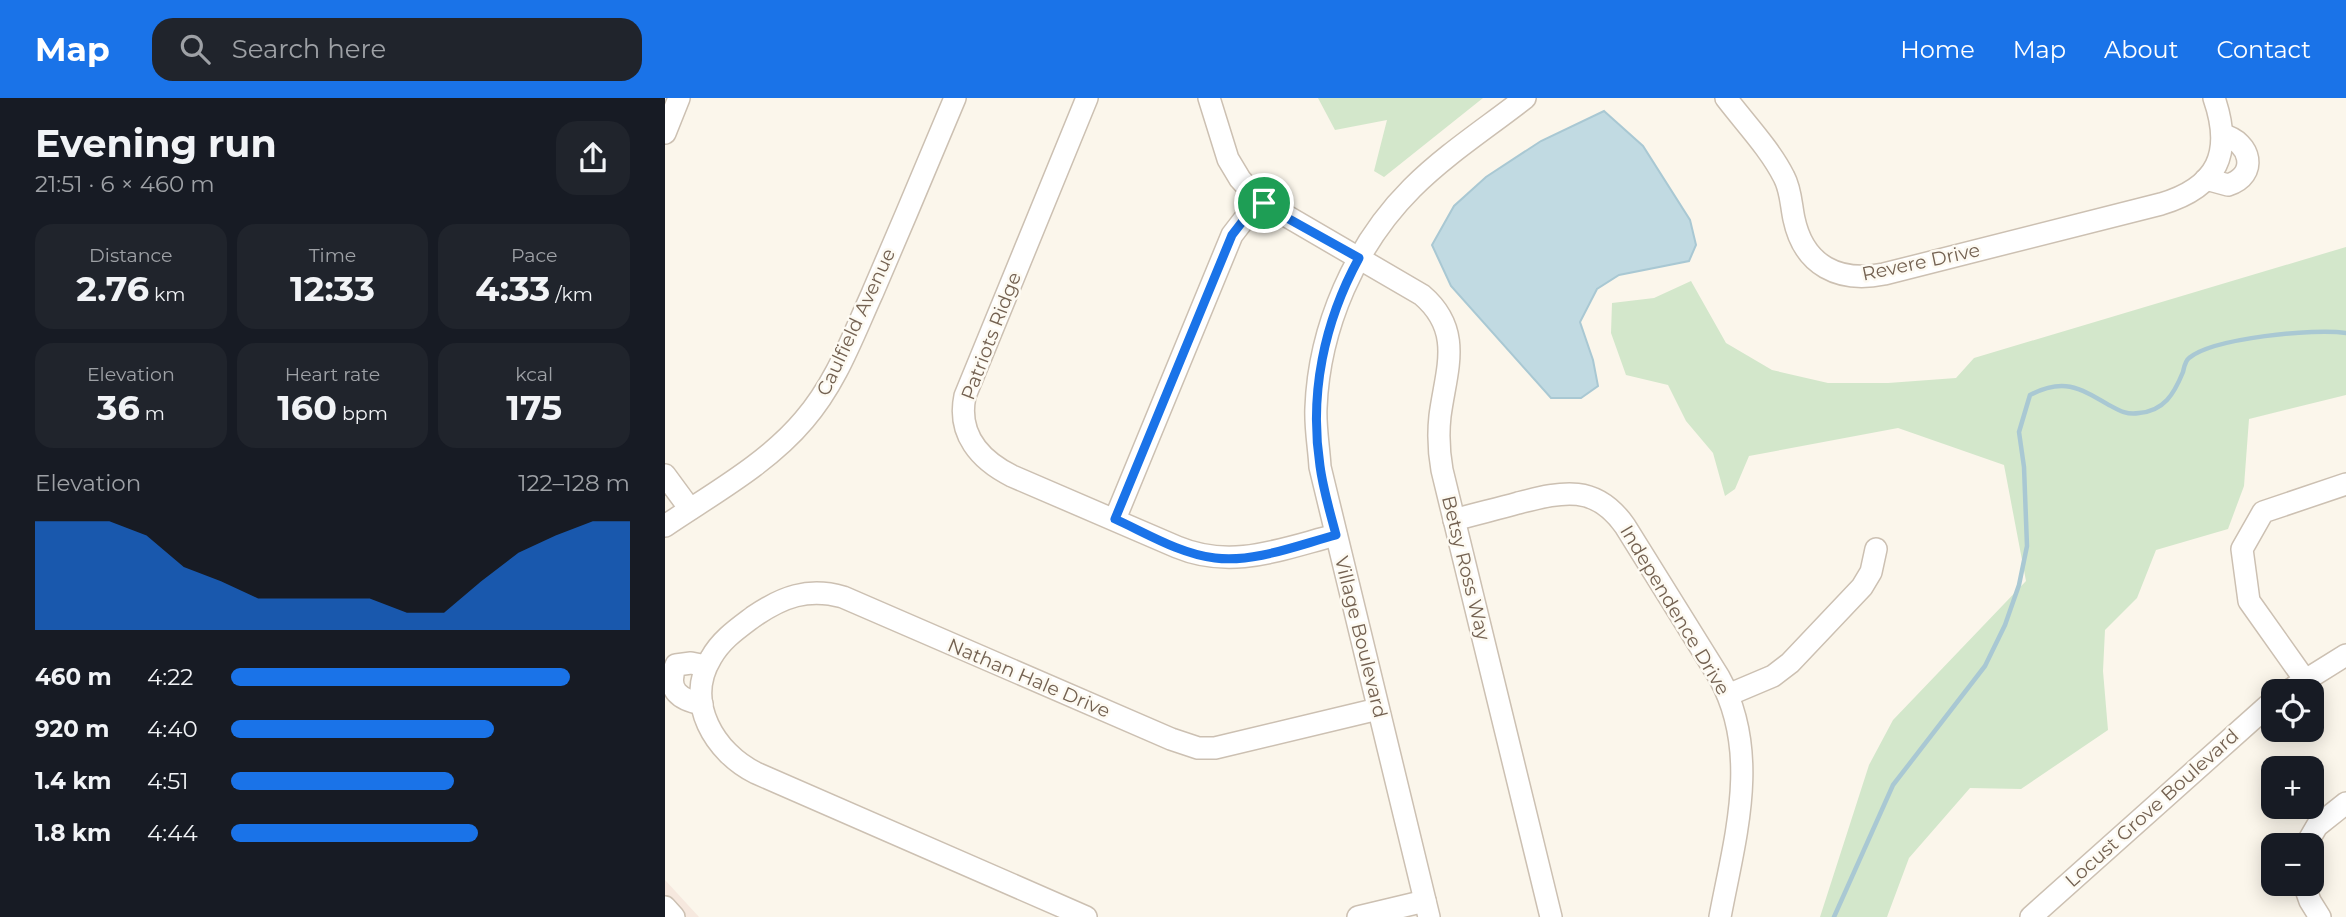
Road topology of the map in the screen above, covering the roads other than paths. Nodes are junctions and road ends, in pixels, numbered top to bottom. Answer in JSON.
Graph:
{"nodes":[{"id":1,"x":955,"y":98,"type":"edge"},
{"id":2,"x":1087,"y":98,"type":"edge"},
{"id":3,"x":1209,"y":98,"type":"edge"},
{"id":4,"x":1525,"y":98,"type":"edge"},
{"id":5,"x":1726,"y":98,"type":"edge"},
{"id":6,"x":2214,"y":98,"type":"edge"},
{"id":7,"x":2223,"y":135,"type":"junction"},
{"id":8,"x":2206,"y":179,"type":"junction"},
{"id":9,"x":1259,"y":200,"type":"junction"},
{"id":10,"x":1359,"y":258,"type":"junction"},
{"id":11,"x":665,"y":475,"type":"edge"},
{"id":12,"x":2346,"y":484,"type":"edge"},
{"id":13,"x":690,"y":509,"type":"junction"},
{"id":14,"x":1115,"y":519,"type":"junction"},
{"id":15,"x":1454,"y":520,"type":"junction"},
{"id":16,"x":665,"y":526,"type":"edge"},
{"id":17,"x":1336,"y":535,"type":"junction"},
{"id":18,"x":1876,"y":549,"type":"dead end"},
{"id":19,"x":2346,"y":656,"type":"edge"},
{"id":20,"x":706,"y":666,"type":"junction"},
{"id":21,"x":2292,"y":679,"type":"edge"},
{"id":22,"x":2308,"y":679,"type":"edge"},
{"id":23,"x":1728,"y":695,"type":"junction"},
{"id":24,"x":702,"y":704,"type":"junction"},
{"id":25,"x":1378,"y":709,"type":"junction"},
{"id":26,"x":2261,"y":710,"type":"edge"},
{"id":27,"x":2346,"y":803,"type":"edge"},
{"id":28,"x":2313,"y":833,"type":"edge"},
{"id":29,"x":2307,"y":896,"type":"edge"},
{"id":30,"x":665,"y":907,"type":"edge"},
{"id":31,"x":1427,"y":909,"type":"edge"},
{"id":32,"x":674,"y":917,"type":"edge"},
{"id":33,"x":1086,"y":917,"type":"edge"},
{"id":34,"x":1358,"y":917,"type":"edge"},
{"id":35,"x":1551,"y":917,"type":"edge"},
{"id":36,"x":1720,"y":917,"type":"edge"},
{"id":37,"x":2031,"y":917,"type":"edge"},
{"id":38,"x":2321,"y":917,"type":"edge"}],
"edges":[{"from":1,"to":13,"type":"street","name":"Caulfield Avenue"},
{"from":2,"to":14,"type":"street","name":"Patriots Ridge"},
{"from":3,"to":9,"type":"street"},
{"from":4,"to":10,"type":"street","name":"Village Boulevard"},
{"from":5,"to":8,"type":"street","name":"Revere Drive"},
{"from":6,"to":7,"type":"street"},
{"from":7,"to":8,"type":"street"},
{"from":7,"to":8,"type":"street"},
{"from":9,"to":10,"type":"street"},
{"from":9,"to":14,"type":"street"},
{"from":10,"to":15,"type":"street","name":"Betsy Ross Way"},
{"from":10,"to":17,"type":"street","name":"Village Boulevard"},
{"from":11,"to":13,"type":"street"},
{"from":12,"to":21,"type":"street"},
{"from":13,"to":16,"type":"street","name":"Caulfield Avenue"},
{"from":14,"to":17,"type":"street","name":"Patriots Ridge"},
{"from":15,"to":23,"type":"street","name":"Independence Drive"},
{"from":15,"to":35,"type":"street","name":"Betsy Ross Way"},
{"from":17,"to":25,"type":"street","name":"Village Boulevard"},
{"from":18,"to":23,"type":"street"},
{"from":19,"to":22,"type":"street"},
{"from":20,"to":24,"type":"street","name":"Nathan Hale Drive"},
{"from":20,"to":24,"type":"street"},
{"from":20,"to":25,"type":"street","name":"Nathan Hale Drive"},
{"from":23,"to":36,"type":"street","name":"Independence Drive"},
{"from":24,"to":33,"type":"street","name":"Nathan Hale Drive"},
{"from":25,"to":31,"type":"street","name":"Village Boulevard"},
{"from":26,"to":37,"type":"street","name":"Locust Grove Boulevard"},
{"from":27,"to":28,"type":"street"},
{"from":29,"to":38,"type":"street"},
{"from":30,"to":32,"type":"street"},
{"from":31,"to":34,"type":"street"}]}
